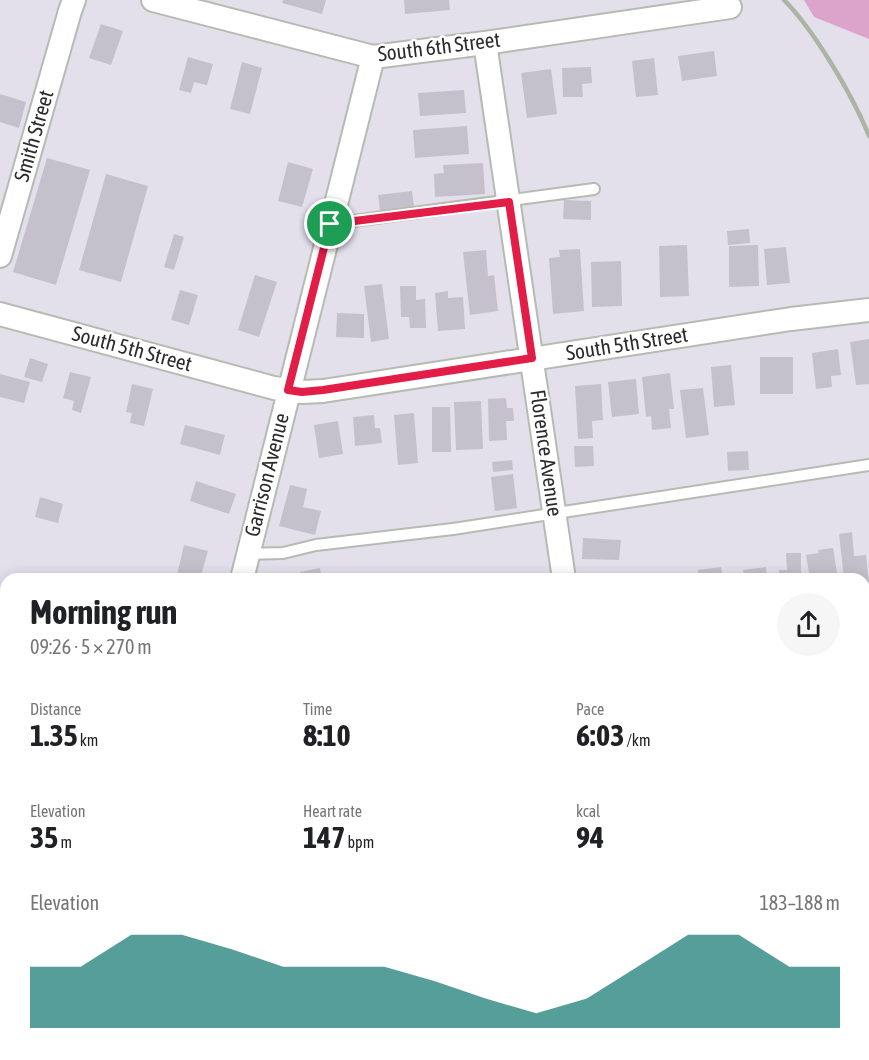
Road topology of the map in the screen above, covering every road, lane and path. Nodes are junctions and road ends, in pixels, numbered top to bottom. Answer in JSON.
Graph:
{"nodes":[{"id":1,"x":75,"y":0,"type":"edge"},
{"id":2,"x":153,"y":0,"type":"edge"},
{"id":3,"x":730,"y":7,"type":"dead end"},
{"id":4,"x":485,"y":43,"type":"junction"},
{"id":5,"x":373,"y":57,"type":"junction"},
{"id":6,"x":594,"y":189,"type":"dead end"},
{"id":7,"x":509,"y":202,"type":"junction"},
{"id":8,"x":330,"y":224,"type":"junction"},
{"id":9,"x":0,"y":256,"type":"edge"},
{"id":10,"x":869,"y":310,"type":"edge"},
{"id":11,"x":0,"y":314,"type":"edge"},
{"id":12,"x":532,"y":358,"type":"junction"},
{"id":13,"x":288,"y":390,"type":"junction"},
{"id":14,"x":869,"y":465,"type":"edge"},
{"id":15,"x":554,"y":512,"type":"junction"},
{"id":16,"x":248,"y":554,"type":"junction"},
{"id":17,"x":243,"y":573,"type":"edge"},
{"id":18,"x":563,"y":573,"type":"edge"}],
"edges":[{"from":1,"to":9,"type":"street","name":"Smith Street"},
{"from":2,"to":5,"type":"street","name":"South 6th Street"},
{"from":3,"to":4,"type":"street","name":"South 6th Street"},
{"from":4,"to":5,"type":"street","name":"South 6th Street"},
{"from":4,"to":7,"type":"street","name":"Florence Avenue"},
{"from":5,"to":8,"type":"street","name":"Garrison Avenue"},
{"from":6,"to":7,"type":"lane"},
{"from":7,"to":8,"type":"lane"},
{"from":7,"to":12,"type":"street","name":"Florence Avenue"},
{"from":8,"to":13,"type":"street","name":"Garrison Avenue"},
{"from":10,"to":12,"type":"street","name":"South 5th Street"},
{"from":11,"to":13,"type":"street","name":"South 5th Street"},
{"from":12,"to":13,"type":"street","name":"South 5th Street"},
{"from":12,"to":15,"type":"street","name":"Florence Avenue"},
{"from":13,"to":16,"type":"street","name":"Garrison Avenue"},
{"from":14,"to":15,"type":"lane"},
{"from":15,"to":16,"type":"lane"},
{"from":15,"to":18,"type":"street","name":"Florence Avenue"},
{"from":16,"to":17,"type":"street","name":"Garrison Avenue"}]}
